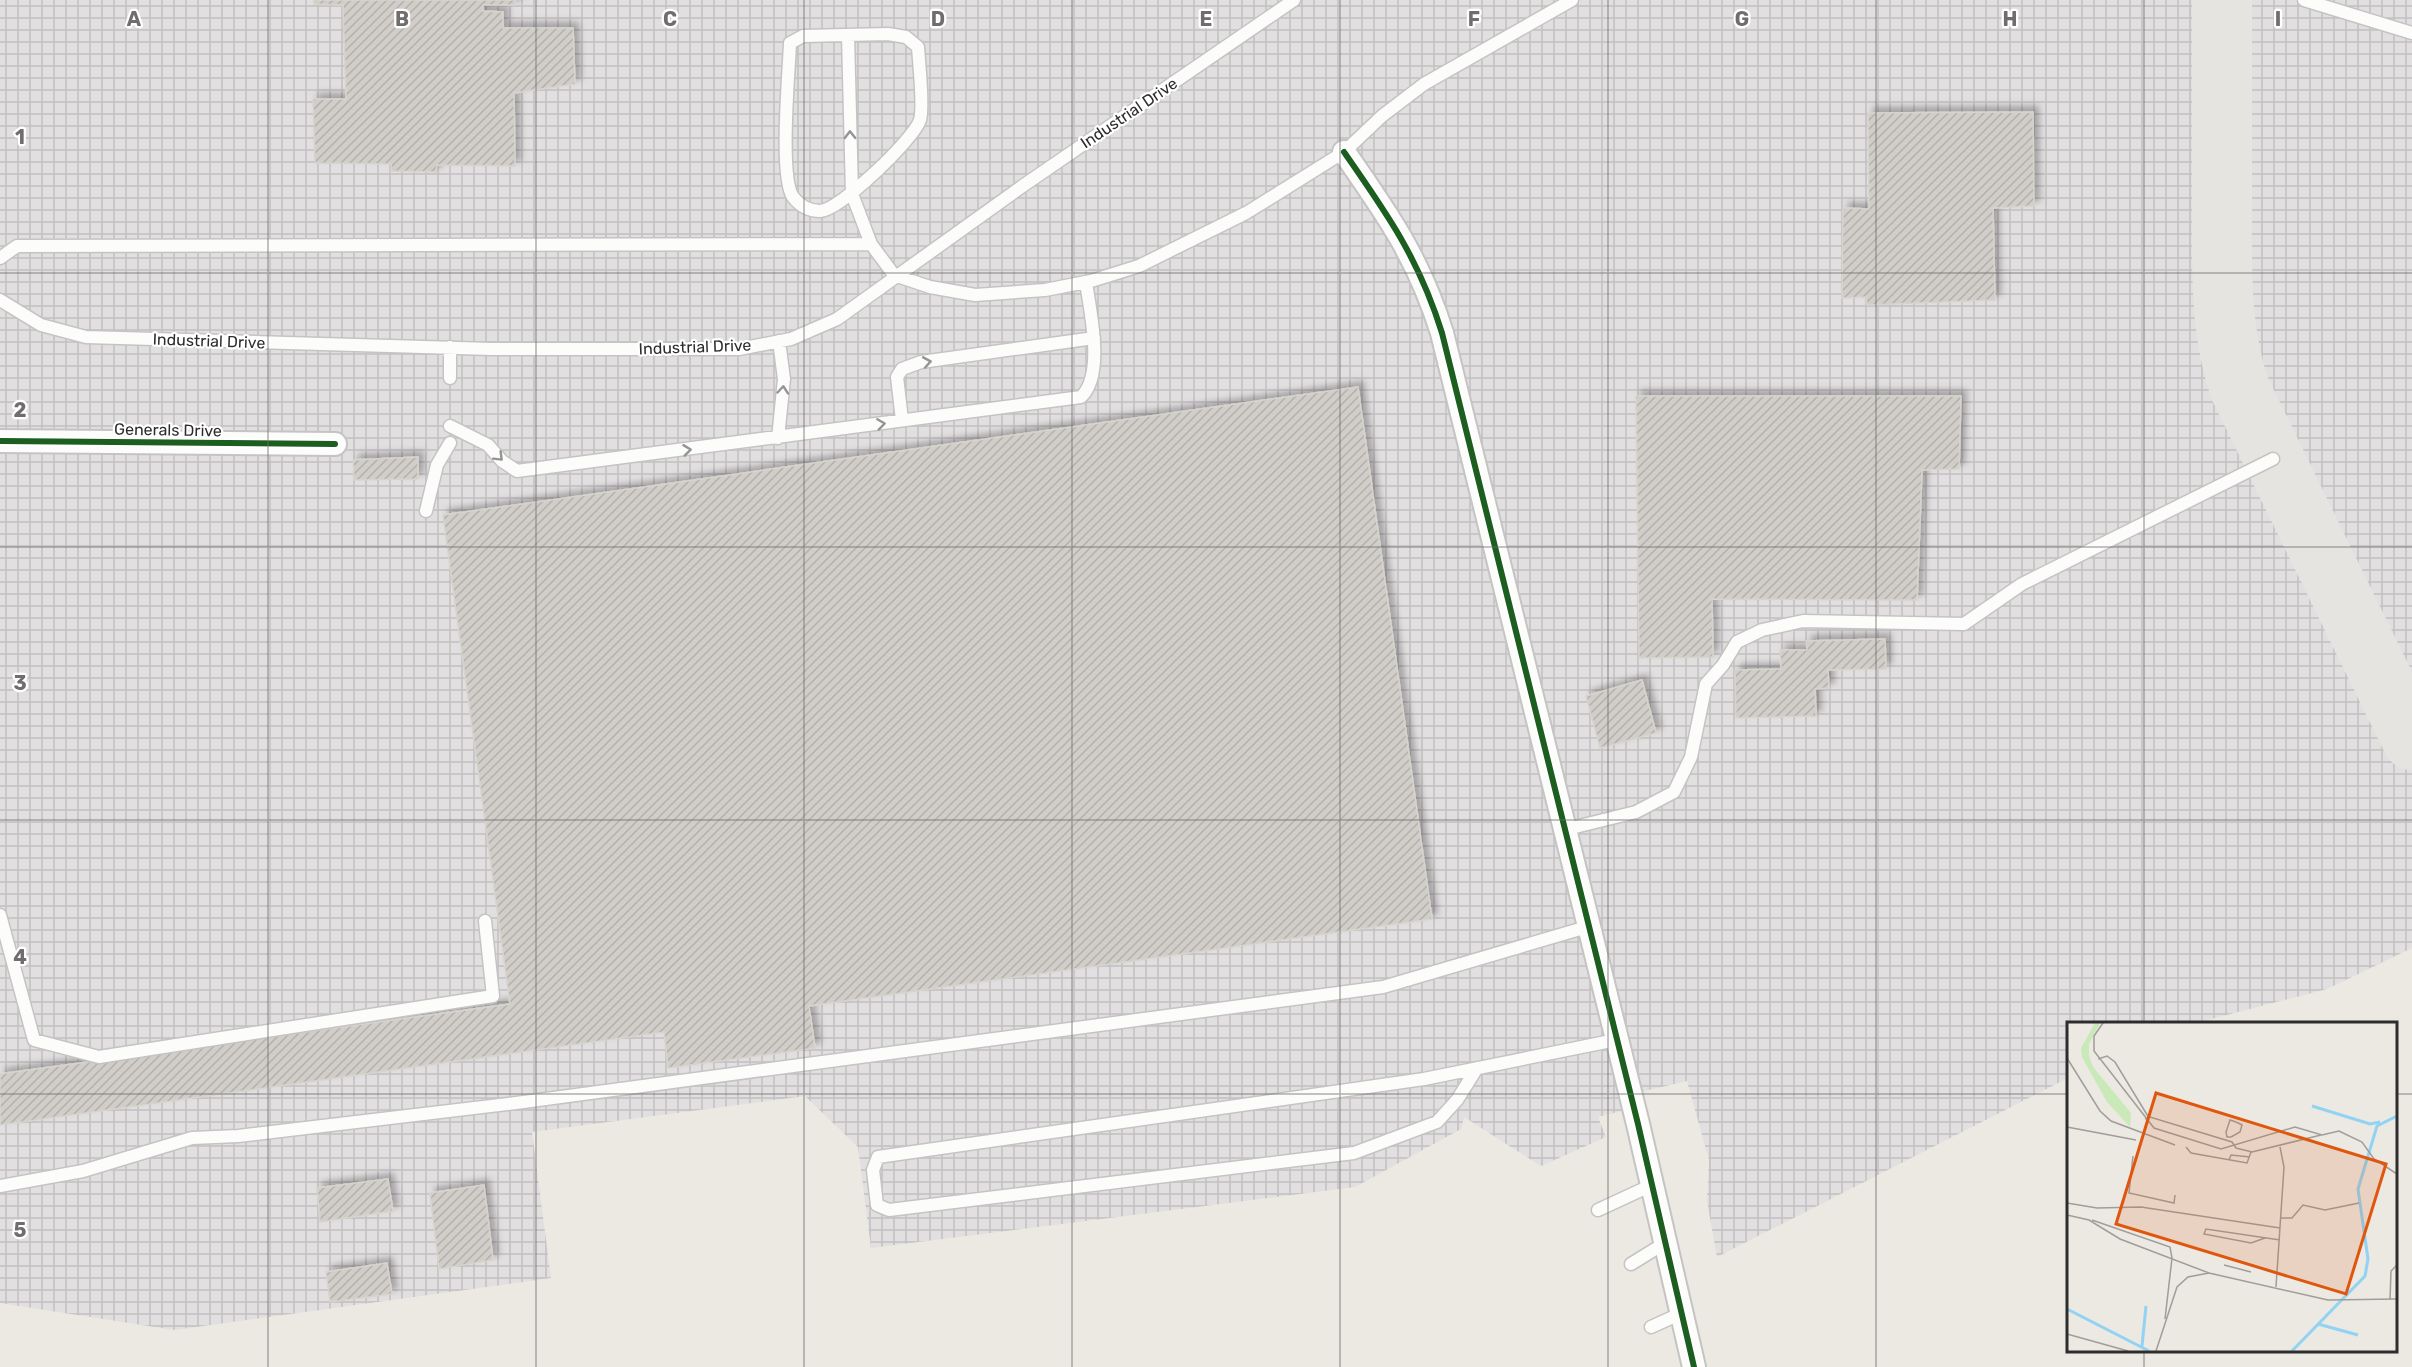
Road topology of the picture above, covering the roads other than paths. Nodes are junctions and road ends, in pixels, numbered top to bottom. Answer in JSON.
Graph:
{"nodes":[{"id":1,"x":1294,"y":0,"type":"edge"},
{"id":2,"x":1572,"y":0,"type":"edge"},
{"id":3,"x":2304,"y":0,"type":"edge"},
{"id":4,"x":2412,"y":33,"type":"edge"},
{"id":5,"x":848,"y":36,"type":"junction"},
{"id":6,"x":1344,"y":153,"type":"junction"},
{"id":7,"x":852,"y":194,"type":"junction"},
{"id":8,"x":0,"y":241,"type":"edge"},
{"id":9,"x":871,"y":244,"type":"junction"},
{"id":10,"x":5,"y":254,"type":"edge"},
{"id":11,"x":894,"y":275,"type":"junction"},
{"id":12,"x":1086,"y":282,"type":"junction"},
{"id":13,"x":0,"y":300,"type":"edge"},
{"id":14,"x":1094,"y":338,"type":"junction"},
{"id":15,"x":779,"y":341,"type":"junction"},
{"id":16,"x":450,"y":347,"type":"junction"},
{"id":17,"x":450,"y":378,"type":"dead end"},
{"id":18,"x":902,"y":420,"type":"junction"},
{"id":19,"x":450,"y":426,"type":"dead end"},
{"id":20,"x":778,"y":438,"type":"junction"},
{"id":21,"x":0,"y":441,"type":"edge"},
{"id":22,"x":450,"y":442,"type":"dead end"},
{"id":23,"x":335,"y":444,"type":"dead end"},
{"id":24,"x":2273,"y":459,"type":"dead end"},
{"id":25,"x":426,"y":511,"type":"dead end"},
{"id":26,"x":1563,"y":830,"type":"junction"},
{"id":27,"x":0,"y":915,"type":"edge"},
{"id":28,"x":485,"y":921,"type":"dead end"},
{"id":29,"x":1587,"y":927,"type":"junction"},
{"id":30,"x":1616,"y":1040,"type":"junction"},
{"id":31,"x":1477,"y":1068,"type":"junction"},
{"id":32,"x":1652,"y":1185,"type":"junction"},
{"id":33,"x":0,"y":1186,"type":"edge"},
{"id":34,"x":1598,"y":1210,"type":"dead end"},
{"id":35,"x":1665,"y":1243,"type":"junction"},
{"id":36,"x":1631,"y":1264,"type":"dead end"},
{"id":37,"x":1682,"y":1313,"type":"junction"},
{"id":38,"x":1651,"y":1327,"type":"dead end"},
{"id":39,"x":1694,"y":1367,"type":"edge"}],
"edges":[{"from":1,"to":11,"type":"lane","name":"Industrial Drive"},
{"from":2,"to":6,"type":"lane"},
{"from":3,"to":4,"type":"lane"},
{"from":7,"to":5,"type":"lane","one_way":true},
{"from":5,"to":7,"type":"lane"},
{"from":5,"to":7,"type":"lane"},
{"from":6,"to":12,"type":"lane"},
{"from":6,"to":26,"type":"street"},
{"from":7,"to":9,"type":"lane"},
{"from":8,"to":10,"type":"lane"},
{"from":9,"to":10,"type":"lane"},
{"from":9,"to":11,"type":"lane"},
{"from":11,"to":12,"type":"lane"},
{"from":11,"to":15,"type":"lane","name":"Industrial Drive"},
{"from":12,"to":14,"type":"lane"},
{"from":13,"to":16,"type":"lane","name":"Industrial Drive"},
{"from":14,"to":18,"type":"lane"},
{"from":18,"to":14,"type":"lane","one_way":true},
{"from":15,"to":16,"type":"lane","name":"Industrial Drive"},
{"from":20,"to":15,"type":"lane","one_way":true},
{"from":16,"to":17,"type":"lane"},
{"from":20,"to":18,"type":"lane","one_way":true},
{"from":19,"to":20,"type":"lane","one_way":true},
{"from":21,"to":23,"type":"street","name":"Generals Drive"},
{"from":22,"to":25,"type":"lane"},
{"from":24,"to":26,"type":"lane"},
{"from":26,"to":29,"type":"street"},
{"from":27,"to":28,"type":"lane"},
{"from":29,"to":30,"type":"street"},
{"from":29,"to":33,"type":"lane"},
{"from":30,"to":31,"type":"lane"},
{"from":30,"to":32,"type":"street"},
{"from":31,"to":31,"type":"lane"},
{"from":32,"to":34,"type":"lane"},
{"from":32,"to":35,"type":"street"},
{"from":35,"to":36,"type":"lane"},
{"from":35,"to":37,"type":"street"},
{"from":37,"to":38,"type":"lane"},
{"from":37,"to":39,"type":"street"}]}
